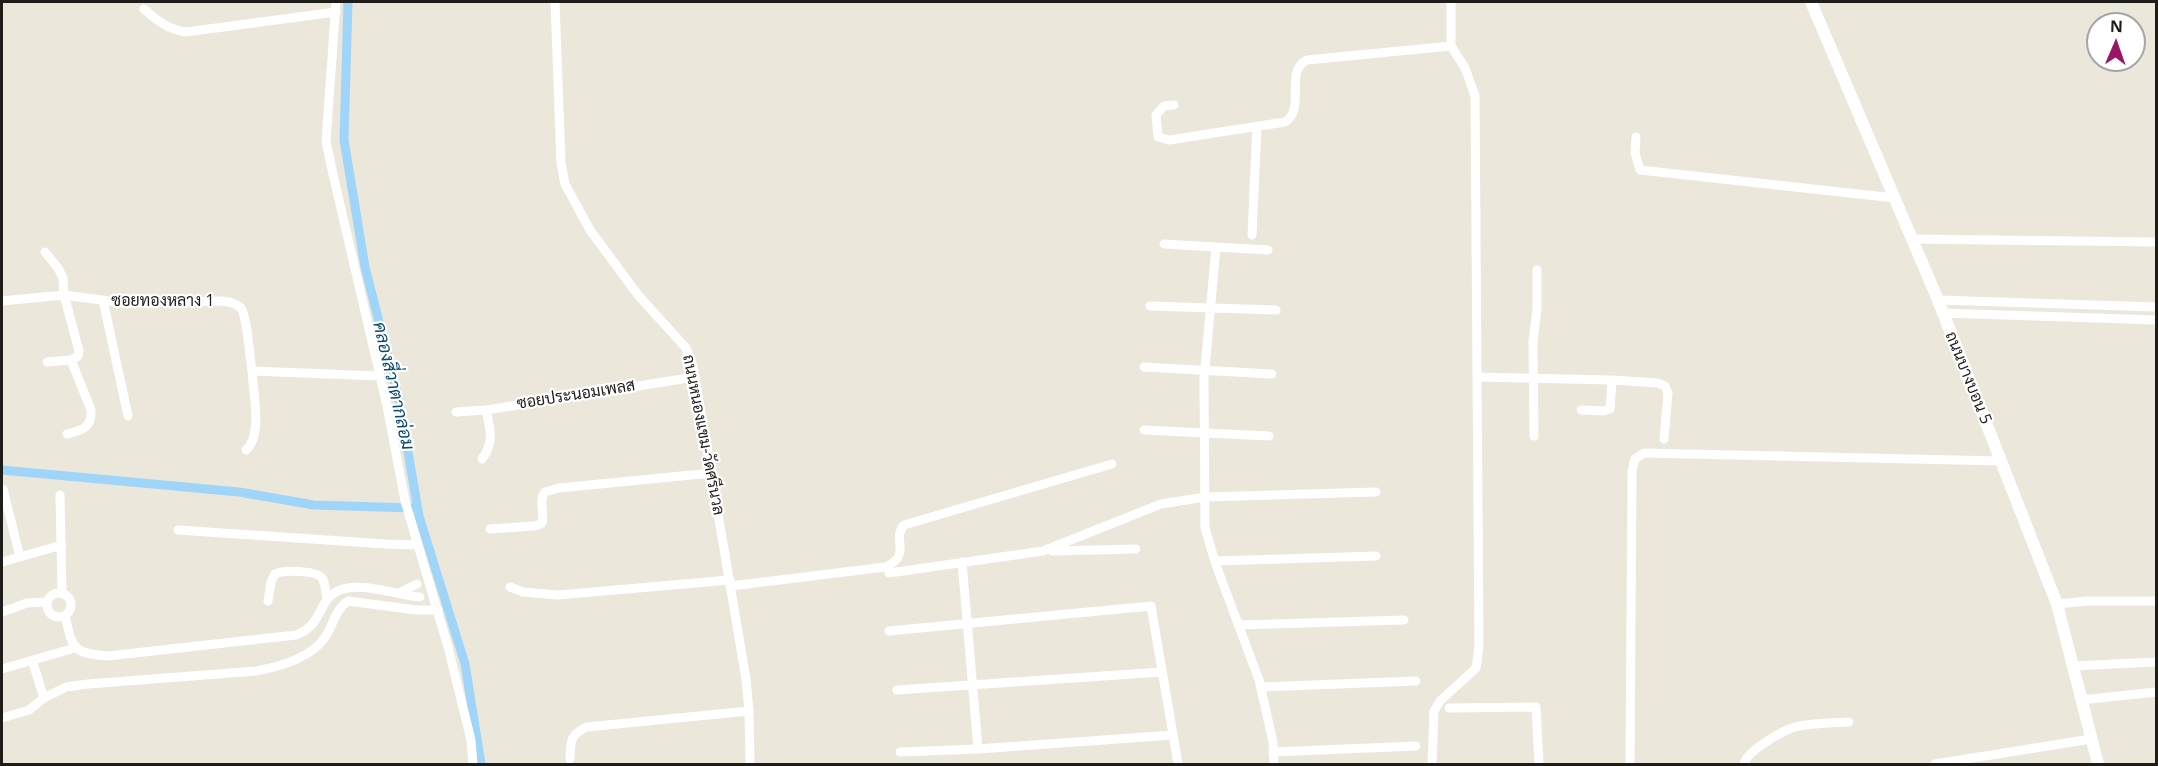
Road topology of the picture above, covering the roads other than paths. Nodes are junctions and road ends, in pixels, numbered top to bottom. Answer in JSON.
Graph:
{"nodes":[{"id":1,"x":336,"y":2,"type":"edge"},
{"id":2,"x":555,"y":2,"type":"edge"},
{"id":3,"x":1451,"y":2,"type":"edge"},
{"id":4,"x":1811,"y":2,"type":"edge"},
{"id":5,"x":144,"y":9,"type":"dead end"},
{"id":6,"x":336,"y":12,"type":"junction"},
{"id":7,"x":1451,"y":42,"type":"junction"},
{"id":8,"x":1174,"y":105,"type":"dead end"},
{"id":9,"x":1257,"y":126,"type":"junction"},
{"id":10,"x":1636,"y":137,"type":"dead end"},
{"id":11,"x":1895,"y":198,"type":"junction"},
{"id":12,"x":1252,"y":235,"type":"dead end"},
{"id":13,"x":1911,"y":239,"type":"junction"},
{"id":14,"x":2157,"y":242,"type":"edge"},
{"id":15,"x":1164,"y":244,"type":"dead end"},
{"id":16,"x":1215,"y":248,"type":"junction"},
{"id":17,"x":1268,"y":250,"type":"dead end"},
{"id":18,"x":45,"y":252,"type":"dead end"},
{"id":19,"x":1537,"y":270,"type":"dead end"},
{"id":20,"x":64,"y":295,"type":"junction"},
{"id":21,"x":103,"y":300,"type":"junction"},
{"id":22,"x":1938,"y":300,"type":"junction"},
{"id":23,"x":2,"y":301,"type":"edge"},
{"id":24,"x":2046,"y":304,"type":"junction"},
{"id":25,"x":1150,"y":306,"type":"dead end"},
{"id":26,"x":2152,"y":307,"type":"edge"},
{"id":27,"x":1210,"y":308,"type":"junction"},
{"id":28,"x":1276,"y":310,"type":"dead end"},
{"id":29,"x":1943,"y":313,"type":"junction"},
{"id":30,"x":2046,"y":316,"type":"junction"},
{"id":31,"x":2152,"y":320,"type":"edge"},
{"id":32,"x":71,"y":360,"type":"junction"},
{"id":33,"x":47,"y":362,"type":"dead end"},
{"id":34,"x":1144,"y":367,"type":"dead end"},
{"id":35,"x":1205,"y":370,"type":"junction"},
{"id":36,"x":252,"y":371,"type":"junction"},
{"id":37,"x":1272,"y":374,"type":"dead end"},
{"id":38,"x":379,"y":376,"type":"junction"},
{"id":39,"x":695,"y":377,"type":"junction"},
{"id":40,"x":1478,"y":377,"type":"junction"},
{"id":41,"x":1534,"y":377,"type":"junction"},
{"id":42,"x":1612,"y":380,"type":"junction"},
{"id":43,"x":486,"y":410,"type":"junction"},
{"id":44,"x":1581,"y":410,"type":"dead end"},
{"id":45,"x":456,"y":412,"type":"dead end"},
{"id":46,"x":128,"y":416,"type":"dead end"},
{"id":47,"x":1144,"y":430,"type":"dead end"},
{"id":48,"x":1204,"y":433,"type":"junction"},
{"id":49,"x":66,"y":434,"type":"dead end"},
{"id":50,"x":1269,"y":436,"type":"dead end"},
{"id":51,"x":1534,"y":436,"type":"dead end"},
{"id":52,"x":1664,"y":446,"type":"junction"},
{"id":53,"x":246,"y":450,"type":"dead end"},
{"id":54,"x":482,"y":459,"type":"dead end"},
{"id":55,"x":2001,"y":461,"type":"junction"},
{"id":56,"x":1112,"y":464,"type":"dead end"},
{"id":57,"x":712,"y":473,"type":"junction"},
{"id":58,"x":3,"y":489,"type":"dead end"},
{"id":59,"x":1376,"y":492,"type":"dead end"},
{"id":60,"x":60,"y":495,"type":"dead end"},
{"id":61,"x":1205,"y":498,"type":"junction"},
{"id":62,"x":490,"y":529,"type":"dead end"},
{"id":63,"x":178,"y":530,"type":"dead end"},
{"id":64,"x":62,"y":545,"type":"junction"},
{"id":65,"x":418,"y":545,"type":"junction"},
{"id":66,"x":1136,"y":549,"type":"dead end"},
{"id":67,"x":1043,"y":551,"type":"junction"},
{"id":68,"x":1376,"y":556,"type":"dead end"},
{"id":69,"x":20,"y":557,"type":"junction"},
{"id":70,"x":1215,"y":561,"type":"junction"},
{"id":71,"x":2,"y":562,"type":"edge"},
{"id":72,"x":962,"y":562,"type":"junction"},
{"id":73,"x":889,"y":573,"type":"dead end"},
{"id":74,"x":423,"y":583,"type":"junction"},
{"id":75,"x":731,"y":583,"type":"junction"},
{"id":76,"x":510,"y":587,"type":"dead end"},
{"id":77,"x":401,"y":592,"type":"junction"},
{"id":78,"x":62,"y":594,"type":"junction"},
{"id":79,"x":426,"y":596,"type":"junction"},
{"id":80,"x":327,"y":599,"type":"junction"},
{"id":81,"x":268,"y":601,"type":"dead end"},
{"id":82,"x":2157,"y":601,"type":"edge"},
{"id":83,"x":47,"y":602,"type":"junction"},
{"id":84,"x":2057,"y":604,"type":"junction"},
{"id":85,"x":438,"y":610,"type":"junction"},
{"id":86,"x":2,"y":612,"type":"edge"},
{"id":87,"x":65,"y":616,"type":"junction"},
{"id":88,"x":1404,"y":620,"type":"dead end"},
{"id":89,"x":967,"y":623,"type":"junction"},
{"id":90,"x":1239,"y":625,"type":"junction"},
{"id":91,"x":889,"y":631,"type":"dead end"},
{"id":92,"x":75,"y":648,"type":"junction"},
{"id":93,"x":32,"y":660,"type":"junction"},
{"id":94,"x":2157,"y":662,"type":"edge"},
{"id":95,"x":2072,"y":666,"type":"junction"},
{"id":96,"x":2,"y":669,"type":"edge"},
{"id":97,"x":1162,"y":672,"type":"junction"},
{"id":98,"x":1416,"y":681,"type":"dead end"},
{"id":99,"x":973,"y":686,"type":"junction"},
{"id":100,"x":1261,"y":687,"type":"junction"},
{"id":101,"x":897,"y":690,"type":"dead end"},
{"id":102,"x":2157,"y":692,"type":"edge"},
{"id":103,"x":44,"y":698,"type":"junction"},
{"id":104,"x":2081,"y":700,"type":"junction"},
{"id":105,"x":1449,"y":708,"type":"dead end"},
{"id":106,"x":749,"y":711,"type":"junction"},
{"id":107,"x":2,"y":718,"type":"edge"},
{"id":108,"x":1850,"y":722,"type":"dead end"},
{"id":109,"x":1173,"y":735,"type":"junction"},
{"id":110,"x":2091,"y":739,"type":"junction"},
{"id":111,"x":1416,"y":746,"type":"dead end"},
{"id":112,"x":978,"y":748,"type":"junction"},
{"id":113,"x":900,"y":752,"type":"dead end"},
{"id":114,"x":1274,"y":752,"type":"junction"},
{"id":115,"x":570,"y":759,"type":"dead end"},
{"id":116,"x":473,"y":765,"type":"edge"},
{"id":117,"x":750,"y":765,"type":"edge"},
{"id":118,"x":1178,"y":765,"type":"edge"},
{"id":119,"x":1274,"y":765,"type":"edge"},
{"id":120,"x":1432,"y":765,"type":"edge"},
{"id":121,"x":1539,"y":765,"type":"edge"},
{"id":122,"x":1630,"y":765,"type":"edge"},
{"id":123,"x":1744,"y":765,"type":"edge"},
{"id":124,"x":1935,"y":765,"type":"edge"},
{"id":125,"x":2097,"y":765,"type":"edge"}],
"edges":[{"from":1,"to":6,"type":"street"},
{"from":2,"to":39,"type":"street","name":"ถนนหนองแขม-วัดศรีนวล"},
{"from":3,"to":7,"type":"street"},
{"from":4,"to":11,"type":"main road","name":"ถนนบางบอน 5"},
{"from":5,"to":6,"type":"street"},
{"from":6,"to":38,"type":"street"},
{"from":7,"to":9,"type":"street"},
{"from":7,"to":40,"type":"street"},
{"from":8,"to":9,"type":"street"},
{"from":9,"to":12,"type":"street"},
{"from":10,"to":11,"type":"street"},
{"from":11,"to":13,"type":"main road","name":"ถนนบางบอน 5"},
{"from":13,"to":14,"type":"street"},
{"from":13,"to":22,"type":"main road","name":"ถนนบางบอน 5"},
{"from":15,"to":16,"type":"street"},
{"from":16,"to":17,"type":"street"},
{"from":16,"to":27,"type":"street"},
{"from":18,"to":20,"type":"street"},
{"from":19,"to":41,"type":"street"},
{"from":20,"to":21,"type":"street","name":"ซอยทองหลาง 1"},
{"from":20,"to":23,"type":"street","name":"ซอยทองหลาง 1"},
{"from":20,"to":32,"type":"street"},
{"from":21,"to":36,"type":"street","name":"ซอยทองหลาง 1"},
{"from":21,"to":46,"type":"street"},
{"from":22,"to":24,"type":"street"},
{"from":22,"to":29,"type":"main road","name":"ถนนบางบอน 5"},
{"from":24,"to":26,"type":"street"},
{"from":24,"to":30,"type":"street"},
{"from":25,"to":27,"type":"street"},
{"from":26,"to":31,"type":"street"},
{"from":27,"to":28,"type":"street"},
{"from":27,"to":35,"type":"street"},
{"from":29,"to":30,"type":"street"},
{"from":29,"to":55,"type":"main road","name":"ถนนบางบอน 5"},
{"from":30,"to":31,"type":"street"},
{"from":32,"to":33,"type":"street"},
{"from":32,"to":49,"type":"street"},
{"from":34,"to":35,"type":"street"},
{"from":35,"to":37,"type":"street"},
{"from":35,"to":48,"type":"street"},
{"from":36,"to":38,"type":"street"},
{"from":36,"to":53,"type":"street","name":"ซอยทองหลาง 1"},
{"from":38,"to":65,"type":"street"},
{"from":39,"to":43,"type":"street","name":"ซอยประนอมเพลส"},
{"from":39,"to":57,"type":"street","name":"ถนนหนองแขม-วัดศรีนวล"},
{"from":40,"to":41,"type":"street"},
{"from":40,"to":120,"type":"street"},
{"from":41,"to":42,"type":"street"},
{"from":41,"to":51,"type":"street"},
{"from":42,"to":44,"type":"street"},
{"from":42,"to":52,"type":"street"},
{"from":43,"to":45,"type":"street","name":"ซอยประนอมเพลส"},
{"from":43,"to":54,"type":"street"},
{"from":47,"to":48,"type":"street"},
{"from":48,"to":50,"type":"street"},
{"from":48,"to":61,"type":"street"},
{"from":52,"to":55,"type":"street"},
{"from":52,"to":122,"type":"street"},
{"from":55,"to":84,"type":"main road","name":"ถนนบางบอน 5"},
{"from":56,"to":75,"type":"street"},
{"from":57,"to":62,"type":"street"},
{"from":57,"to":75,"type":"street","name":"ถนนหนองแขม-วัดศรีนวล"},
{"from":58,"to":69,"type":"street"},
{"from":59,"to":61,"type":"street"},
{"from":60,"to":64,"type":"street"},
{"from":61,"to":67,"type":"street"},
{"from":61,"to":70,"type":"street"},
{"from":63,"to":65,"type":"street"},
{"from":64,"to":69,"type":"street"},
{"from":64,"to":78,"type":"street"},
{"from":65,"to":74,"type":"street"},
{"from":66,"to":67,"type":"street"},
{"from":67,"to":72,"type":"street"},
{"from":68,"to":70,"type":"street"},
{"from":69,"to":71,"type":"street"},
{"from":70,"to":90,"type":"street"},
{"from":72,"to":73,"type":"street"},
{"from":72,"to":89,"type":"street"},
{"from":74,"to":77,"type":"street"},
{"from":74,"to":79,"type":"street"},
{"from":75,"to":76,"type":"street"},
{"from":75,"to":106,"type":"street","name":"ถนนหนองแขม-วัดศรีนวล"},
{"from":77,"to":79,"type":"street"},
{"from":77,"to":80,"type":"street"},
{"from":78,"to":83,"type":"street"},
{"from":78,"to":87,"type":"street"},
{"from":79,"to":85,"type":"street"},
{"from":80,"to":81,"type":"street"},
{"from":80,"to":92,"type":"street"},
{"from":82,"to":84,"type":"street"},
{"from":83,"to":86,"type":"street"},
{"from":83,"to":87,"type":"street"},
{"from":84,"to":95,"type":"main road","name":"ถนนบางบอน 5"},
{"from":85,"to":103,"type":"street"},
{"from":85,"to":116,"type":"street"},
{"from":87,"to":92,"type":"street"},
{"from":88,"to":90,"type":"street"},
{"from":89,"to":91,"type":"street"},
{"from":89,"to":97,"type":"street"},
{"from":89,"to":99,"type":"street"},
{"from":90,"to":100,"type":"street"},
{"from":92,"to":93,"type":"street"},
{"from":93,"to":96,"type":"street"},
{"from":93,"to":103,"type":"street"},
{"from":94,"to":95,"type":"street"},
{"from":95,"to":104,"type":"main road","name":"ถนนบางบอน 5"},
{"from":97,"to":99,"type":"street"},
{"from":97,"to":109,"type":"street"},
{"from":98,"to":100,"type":"street"},
{"from":99,"to":101,"type":"street"},
{"from":99,"to":112,"type":"street"},
{"from":100,"to":114,"type":"street"},
{"from":102,"to":104,"type":"street"},
{"from":103,"to":107,"type":"street"},
{"from":104,"to":110,"type":"main road","name":"ถนนบางบอน 5"},
{"from":105,"to":121,"type":"street"},
{"from":106,"to":115,"type":"street"},
{"from":106,"to":117,"type":"street","name":"ถนนหนองแขม-วัดศรีนวล"},
{"from":108,"to":123,"type":"street"},
{"from":109,"to":112,"type":"street"},
{"from":109,"to":118,"type":"street"},
{"from":110,"to":124,"type":"street"},
{"from":110,"to":125,"type":"main road","name":"ถนนบางบอน 5"},
{"from":111,"to":114,"type":"street"},
{"from":112,"to":113,"type":"street"},
{"from":114,"to":119,"type":"street"}]}
